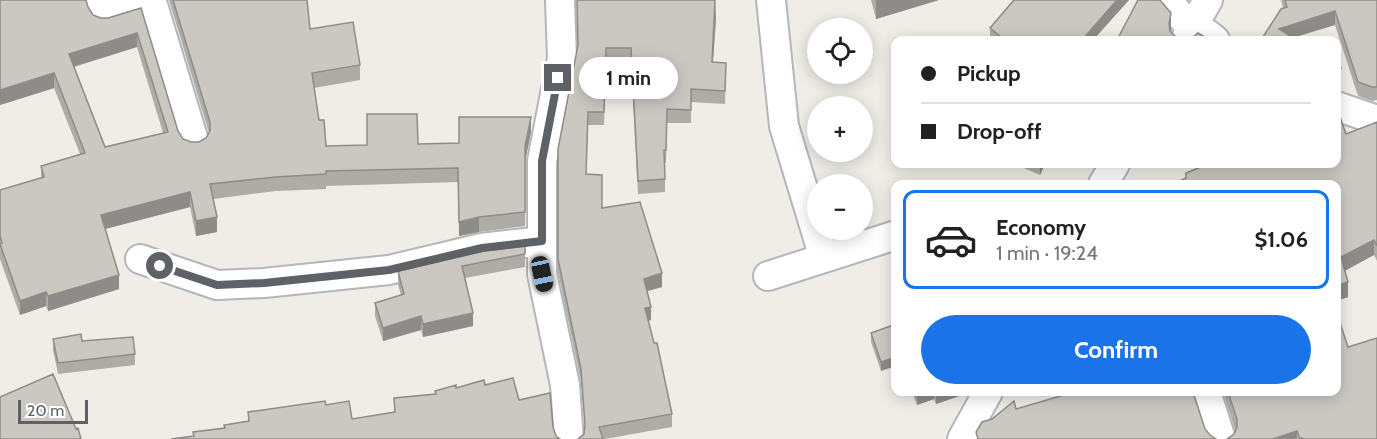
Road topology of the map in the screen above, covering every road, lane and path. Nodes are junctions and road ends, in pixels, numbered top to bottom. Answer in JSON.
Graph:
{"nodes":[{"id":1,"x":99,"y":0,"type":"edge"},
{"id":2,"x":560,"y":0,"type":"edge"},
{"id":3,"x":771,"y":0,"type":"edge"},
{"id":4,"x":1167,"y":0,"type":"edge"},
{"id":5,"x":1208,"y":0,"type":"edge"},
{"id":6,"x":1196,"y":36,"type":"edge"},
{"id":7,"x":1197,"y":36,"type":"edge"},
{"id":8,"x":1341,"y":108,"type":"edge"},
{"id":9,"x":1377,"y":120,"type":"edge"},
{"id":10,"x":194,"y":141,"type":"edge"},
{"id":11,"x":891,"y":237,"type":"edge"},
{"id":12,"x":542,"y":241,"type":"junction"},
{"id":13,"x":824,"y":258,"type":"junction"},
{"id":14,"x":140,"y":259,"type":"dead end"},
{"id":15,"x":768,"y":276,"type":"dead end"},
{"id":16,"x":986,"y":396,"type":"edge"},
{"id":17,"x":1207,"y":396,"type":"edge"},
{"id":18,"x":569,"y":439,"type":"edge"},
{"id":19,"x":962,"y":439,"type":"edge"},
{"id":20,"x":1221,"y":439,"type":"edge"}],
"edges":[{"from":1,"to":10,"type":"street"},
{"from":2,"to":12,"type":"street"},
{"from":3,"to":13,"type":"street"},
{"from":4,"to":6,"type":"street"},
{"from":5,"to":7,"type":"street"},
{"from":8,"to":9,"type":"street"},
{"from":11,"to":13,"type":"street"},
{"from":12,"to":14,"type":"street"},
{"from":12,"to":18,"type":"street"},
{"from":13,"to":15,"type":"street"},
{"from":16,"to":19,"type":"street"},
{"from":17,"to":20,"type":"street"}]}
